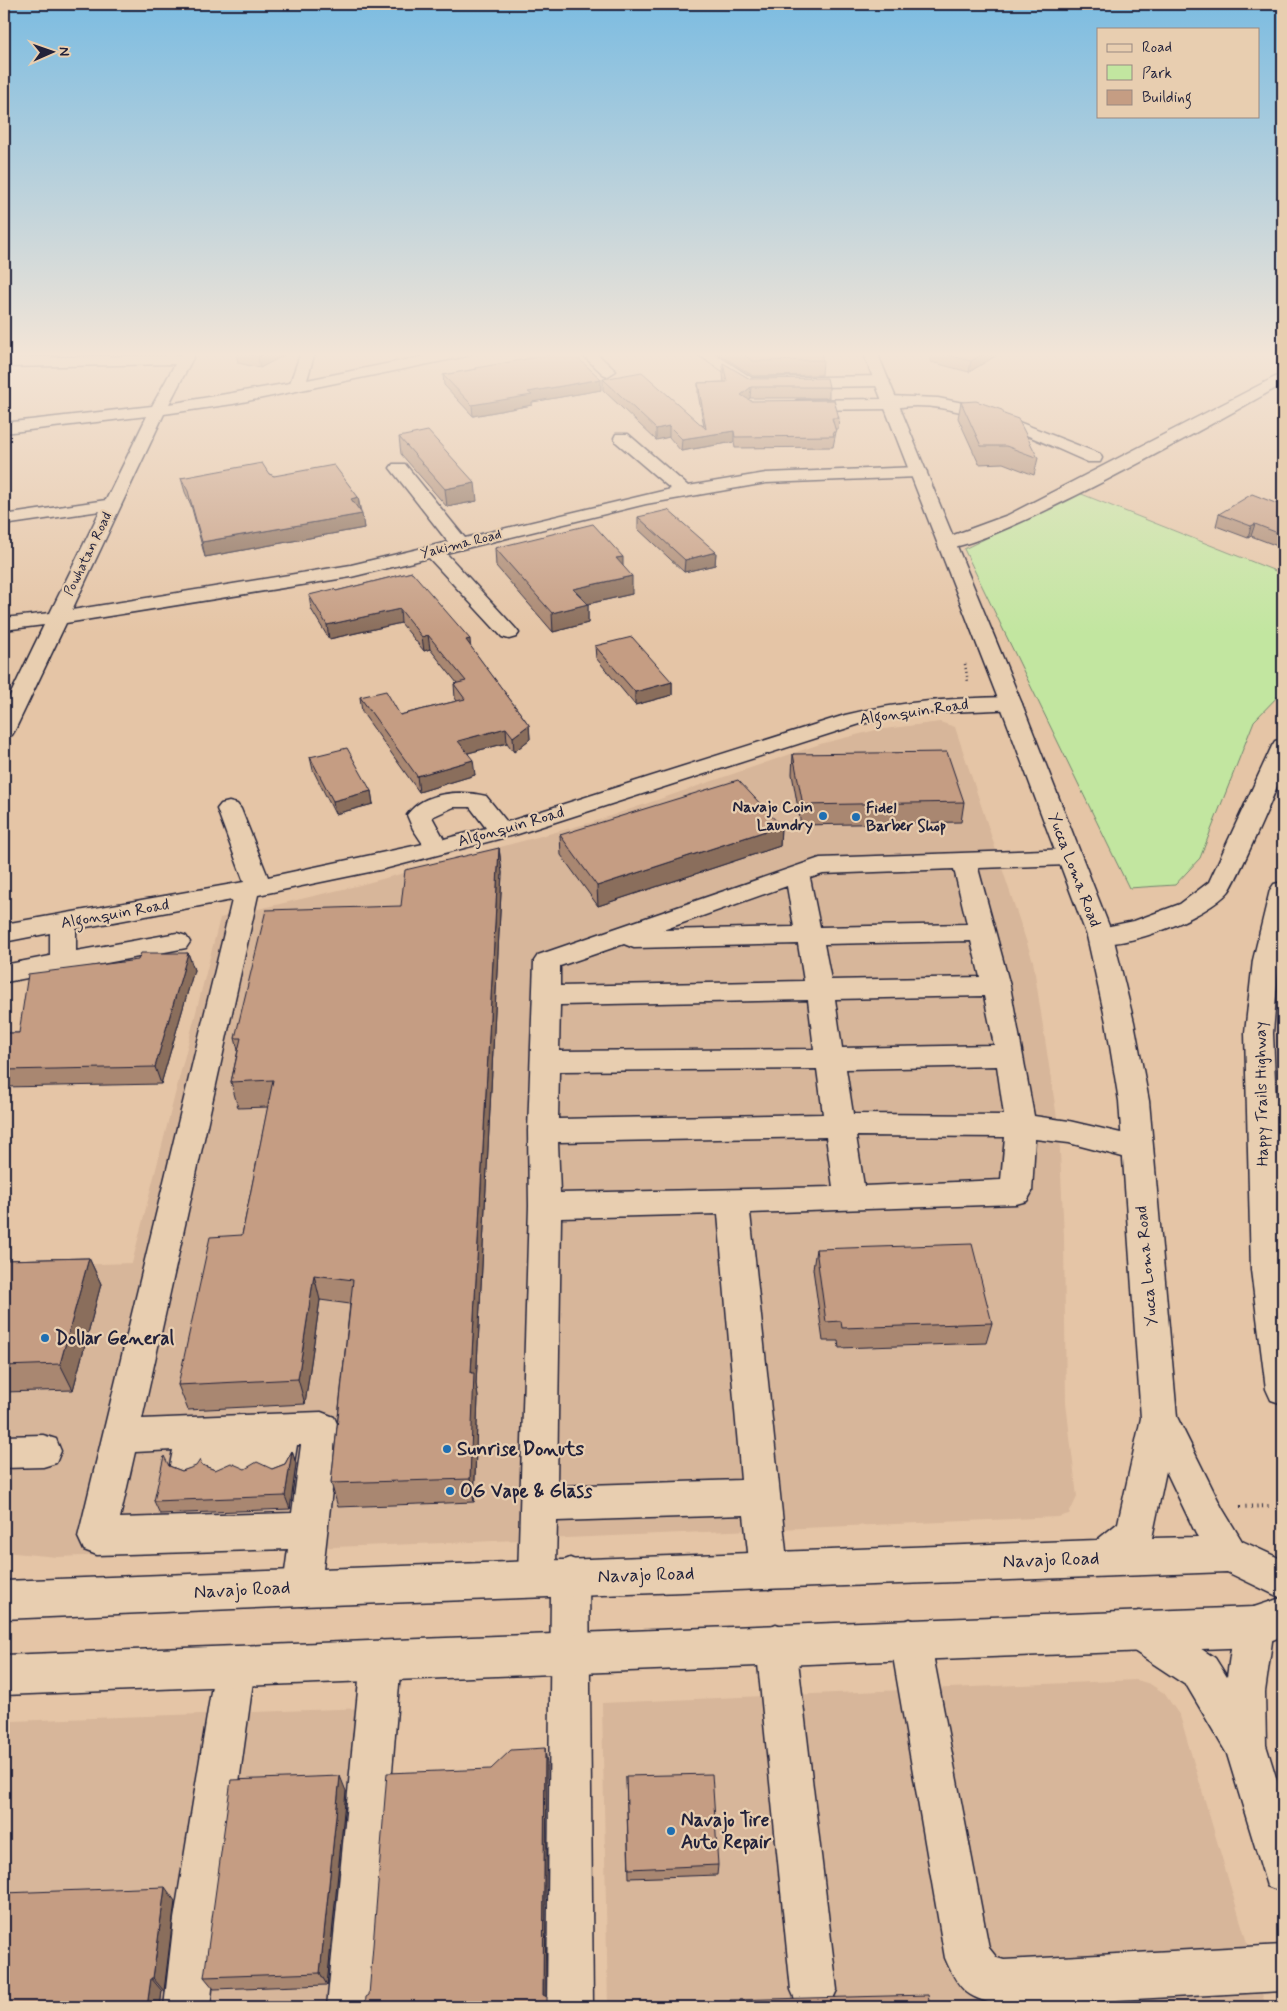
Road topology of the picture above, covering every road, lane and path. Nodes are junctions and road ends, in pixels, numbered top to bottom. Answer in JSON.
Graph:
{"nodes":[{"id":1,"x":141,"y":446,"type":"edge"},
{"id":2,"x":631,"y":446,"type":"edge"},
{"id":3,"x":907,"y":446,"type":"edge"},
{"id":4,"x":1064,"y":446,"type":"edge"},
{"id":5,"x":1158,"y":446,"type":"edge"},
{"id":6,"x":1094,"y":458,"type":"dead end"},
{"id":7,"x":399,"y":468,"type":"dead end"},
{"id":8,"x":918,"y":472,"type":"junction"},
{"id":9,"x":684,"y":492,"type":"junction"},
{"id":10,"x":113,"y":504,"type":"junction"},
{"id":11,"x":4,"y":520,"type":"edge"},
{"id":12,"x":460,"y":544,"type":"junction"},
{"id":13,"x":947,"y":544,"type":"junction"},
{"id":14,"x":433,"y":551,"type":"junction"},
{"id":15,"x":57,"y":618,"type":"junction"},
{"id":16,"x":4,"y":624,"type":"edge"},
{"id":17,"x":509,"y":633,"type":"dead end"},
{"id":18,"x":1011,"y":704,"type":"junction"},
{"id":19,"x":4,"y":730,"type":"edge"},
{"id":20,"x":1283,"y":746,"type":"edge"},
{"id":21,"x":229,"y":809,"type":"dead end"},
{"id":22,"x":501,"y":831,"type":"junction"},
{"id":23,"x":438,"y":847,"type":"junction"},
{"id":24,"x":1069,"y":857,"type":"junction"},
{"id":25,"x":964,"y":861,"type":"junction"},
{"id":26,"x":797,"y":874,"type":"junction"},
{"id":27,"x":253,"y":888,"type":"junction"},
{"id":28,"x":1283,"y":890,"type":"edge"},
{"id":29,"x":64,"y":923,"type":"junction"},
{"id":30,"x":983,"y":932,"type":"junction"},
{"id":31,"x":4,"y":933,"type":"edge"},
{"id":32,"x":810,"y":936,"type":"junction"},
{"id":33,"x":1100,"y":936,"type":"junction"},
{"id":34,"x":609,"y":940,"type":"junction"},
{"id":35,"x":177,"y":942,"type":"dead end"},
{"id":36,"x":63,"y":962,"type":"junction"},
{"id":37,"x":6,"y":973,"type":"dead end"},
{"id":38,"x":996,"y":986,"type":"junction"},
{"id":39,"x":820,"y":990,"type":"junction"},
{"id":40,"x":546,"y":996,"type":"junction"},
{"id":41,"x":1010,"y":1055,"type":"junction"},
{"id":42,"x":830,"y":1059,"type":"junction"},
{"id":43,"x":545,"y":1061,"type":"junction"},
{"id":44,"x":840,"y":1126,"type":"junction"},
{"id":45,"x":1021,"y":1126,"type":"junction"},
{"id":46,"x":543,"y":1131,"type":"junction"},
{"id":47,"x":1138,"y":1149,"type":"junction"},
{"id":48,"x":850,"y":1199,"type":"junction"},
{"id":49,"x":732,"y":1202,"type":"junction"},
{"id":50,"x":544,"y":1206,"type":"junction"},
{"id":51,"x":1283,"y":1389,"type":"edge"},
{"id":52,"x":1159,"y":1418,"type":"junction"},
{"id":53,"x":121,"y":1436,"type":"junction"},
{"id":54,"x":43,"y":1451,"type":"dead end"},
{"id":55,"x":4,"y":1452,"type":"edge"},
{"id":56,"x":761,"y":1497,"type":"junction"},
{"id":57,"x":539,"y":1504,"type":"junction"},
{"id":58,"x":1269,"y":1506,"type":"dead end"},
{"id":59,"x":1232,"y":1507,"type":"dead end"},
{"id":60,"x":309,"y":1530,"type":"junction"},
{"id":61,"x":1229,"y":1554,"type":"junction"},
{"id":62,"x":1105,"y":1558,"type":"junction"},
{"id":63,"x":769,"y":1570,"type":"junction"},
{"id":64,"x":553,"y":1578,"type":"junction"},
{"id":65,"x":1283,"y":1580,"type":"edge"},
{"id":66,"x":302,"y":1587,"type":"junction"},
{"id":67,"x":4,"y":1600,"type":"edge"},
{"id":68,"x":1269,"y":1622,"type":"edge"},
{"id":69,"x":1139,"y":1630,"type":"junction"},
{"id":70,"x":910,"y":1639,"type":"junction"},
{"id":71,"x":776,"y":1644,"type":"junction"},
{"id":72,"x":570,"y":1652,"type":"junction"},
{"id":73,"x":381,"y":1660,"type":"junction"},
{"id":74,"x":235,"y":1667,"type":"junction"},
{"id":75,"x":4,"y":1675,"type":"edge"},
{"id":76,"x":1245,"y":1745,"type":"junction"},
{"id":77,"x":1283,"y":1870,"type":"edge"},
{"id":78,"x":1283,"y":1968,"type":"edge"},
{"id":79,"x":814,"y":1990,"type":"dead end"},
{"id":80,"x":188,"y":2007,"type":"edge"},
{"id":81,"x":350,"y":2007,"type":"edge"},
{"id":82,"x":570,"y":2007,"type":"edge"}],
"edges":[{"from":1,"to":10,"type":"street","name":"Powhatan Road"},
{"from":2,"to":9,"type":"street"},
{"from":3,"to":8,"type":"street","name":"Yucca Loma Road"},
{"from":4,"to":6,"type":"street"},
{"from":5,"to":13,"type":"street"},
{"from":7,"to":12,"type":"street"},
{"from":8,"to":9,"type":"street","name":"Yakima Road"},
{"from":8,"to":13,"type":"street","name":"Yucca Loma Road"},
{"from":9,"to":12,"type":"street","name":"Yakima Road"},
{"from":10,"to":11,"type":"street"},
{"from":10,"to":15,"type":"street","name":"Powhatan Road"},
{"from":12,"to":14,"type":"street","name":"Yakima Road"},
{"from":13,"to":18,"type":"street","name":"Yucca Loma Road"},
{"from":14,"to":15,"type":"street","name":"Yakima Road"},
{"from":14,"to":17,"type":"street"},
{"from":15,"to":16,"type":"street","name":"Yakima Road"},
{"from":15,"to":19,"type":"street","name":"Powhatan Road"},
{"from":18,"to":22,"type":"street","name":"Algonquin Road"},
{"from":18,"to":24,"type":"street","name":"Yucca Loma Road"},
{"from":20,"to":33,"type":"street"},
{"from":21,"to":27,"type":"street"},
{"from":22,"to":23,"type":"street","name":"Algonquin Road"},
{"from":22,"to":23,"type":"street"},
{"from":23,"to":27,"type":"street","name":"Algonquin Road"},
{"from":24,"to":25,"type":"street"},
{"from":24,"to":33,"type":"street","name":"Yucca Loma Road"},
{"from":25,"to":26,"type":"street"},
{"from":25,"to":30,"type":"street"},
{"from":26,"to":32,"type":"street"},
{"from":26,"to":34,"type":"street"},
{"from":27,"to":29,"type":"street","name":"Algonquin Road"},
{"from":27,"to":53,"type":"street"},
{"from":28,"to":51,"type":"street","name":"Happy Trails Highway"},
{"from":29,"to":31,"type":"street","name":"Algonquin Road"},
{"from":29,"to":36,"type":"street"},
{"from":30,"to":32,"type":"street"},
{"from":30,"to":38,"type":"street"},
{"from":32,"to":34,"type":"street"},
{"from":32,"to":39,"type":"street"},
{"from":33,"to":47,"type":"street","name":"Yucca Loma Road"},
{"from":34,"to":40,"type":"street"},
{"from":35,"to":36,"type":"street"},
{"from":36,"to":37,"type":"street"},
{"from":38,"to":39,"type":"street"},
{"from":38,"to":41,"type":"street"},
{"from":39,"to":40,"type":"street"},
{"from":39,"to":42,"type":"street"},
{"from":40,"to":43,"type":"street"},
{"from":41,"to":42,"type":"street"},
{"from":41,"to":45,"type":"street"},
{"from":42,"to":43,"type":"street"},
{"from":42,"to":44,"type":"street"},
{"from":43,"to":46,"type":"street"},
{"from":44,"to":45,"type":"street"},
{"from":44,"to":46,"type":"street"},
{"from":44,"to":48,"type":"street"},
{"from":45,"to":47,"type":"street"},
{"from":45,"to":48,"type":"street"},
{"from":46,"to":50,"type":"street"},
{"from":47,"to":52,"type":"street","name":"Yucca Loma Road"},
{"from":48,"to":49,"type":"street"},
{"from":49,"to":50,"type":"street"},
{"from":49,"to":56,"type":"street"},
{"from":50,"to":57,"type":"street"},
{"from":52,"to":61,"type":"street"},
{"from":52,"to":62,"type":"street"},
{"from":53,"to":60,"type":"street"},
{"from":53,"to":60,"type":"street"},
{"from":54,"to":55,"type":"street"},
{"from":56,"to":57,"type":"street"},
{"from":56,"to":63,"type":"street"},
{"from":57,"to":64,"type":"street"},
{"from":58,"to":59,"type":"path"},
{"from":60,"to":66,"type":"street"},
{"from":61,"to":62,"type":"street","name":"Navajo Road"},
{"from":61,"to":65,"type":"street","name":"Navajo Road"},
{"from":62,"to":63,"type":"street","name":"Navajo Road"},
{"from":63,"to":64,"type":"street","name":"Navajo Road"},
{"from":64,"to":66,"type":"street","name":"Navajo Road"},
{"from":64,"to":72,"type":"street"},
{"from":66,"to":67,"type":"street","name":"Navajo Road"},
{"from":68,"to":69,"type":"street"},
{"from":68,"to":76,"type":"street"},
{"from":69,"to":70,"type":"street"},
{"from":69,"to":76,"type":"street"},
{"from":70,"to":71,"type":"street"},
{"from":70,"to":78,"type":"street"},
{"from":71,"to":72,"type":"street"},
{"from":71,"to":79,"type":"street"},
{"from":72,"to":73,"type":"street"},
{"from":72,"to":82,"type":"street"},
{"from":73,"to":74,"type":"street"},
{"from":73,"to":81,"type":"street"},
{"from":74,"to":75,"type":"street"},
{"from":74,"to":80,"type":"street"},
{"from":76,"to":77,"type":"street"}]}
